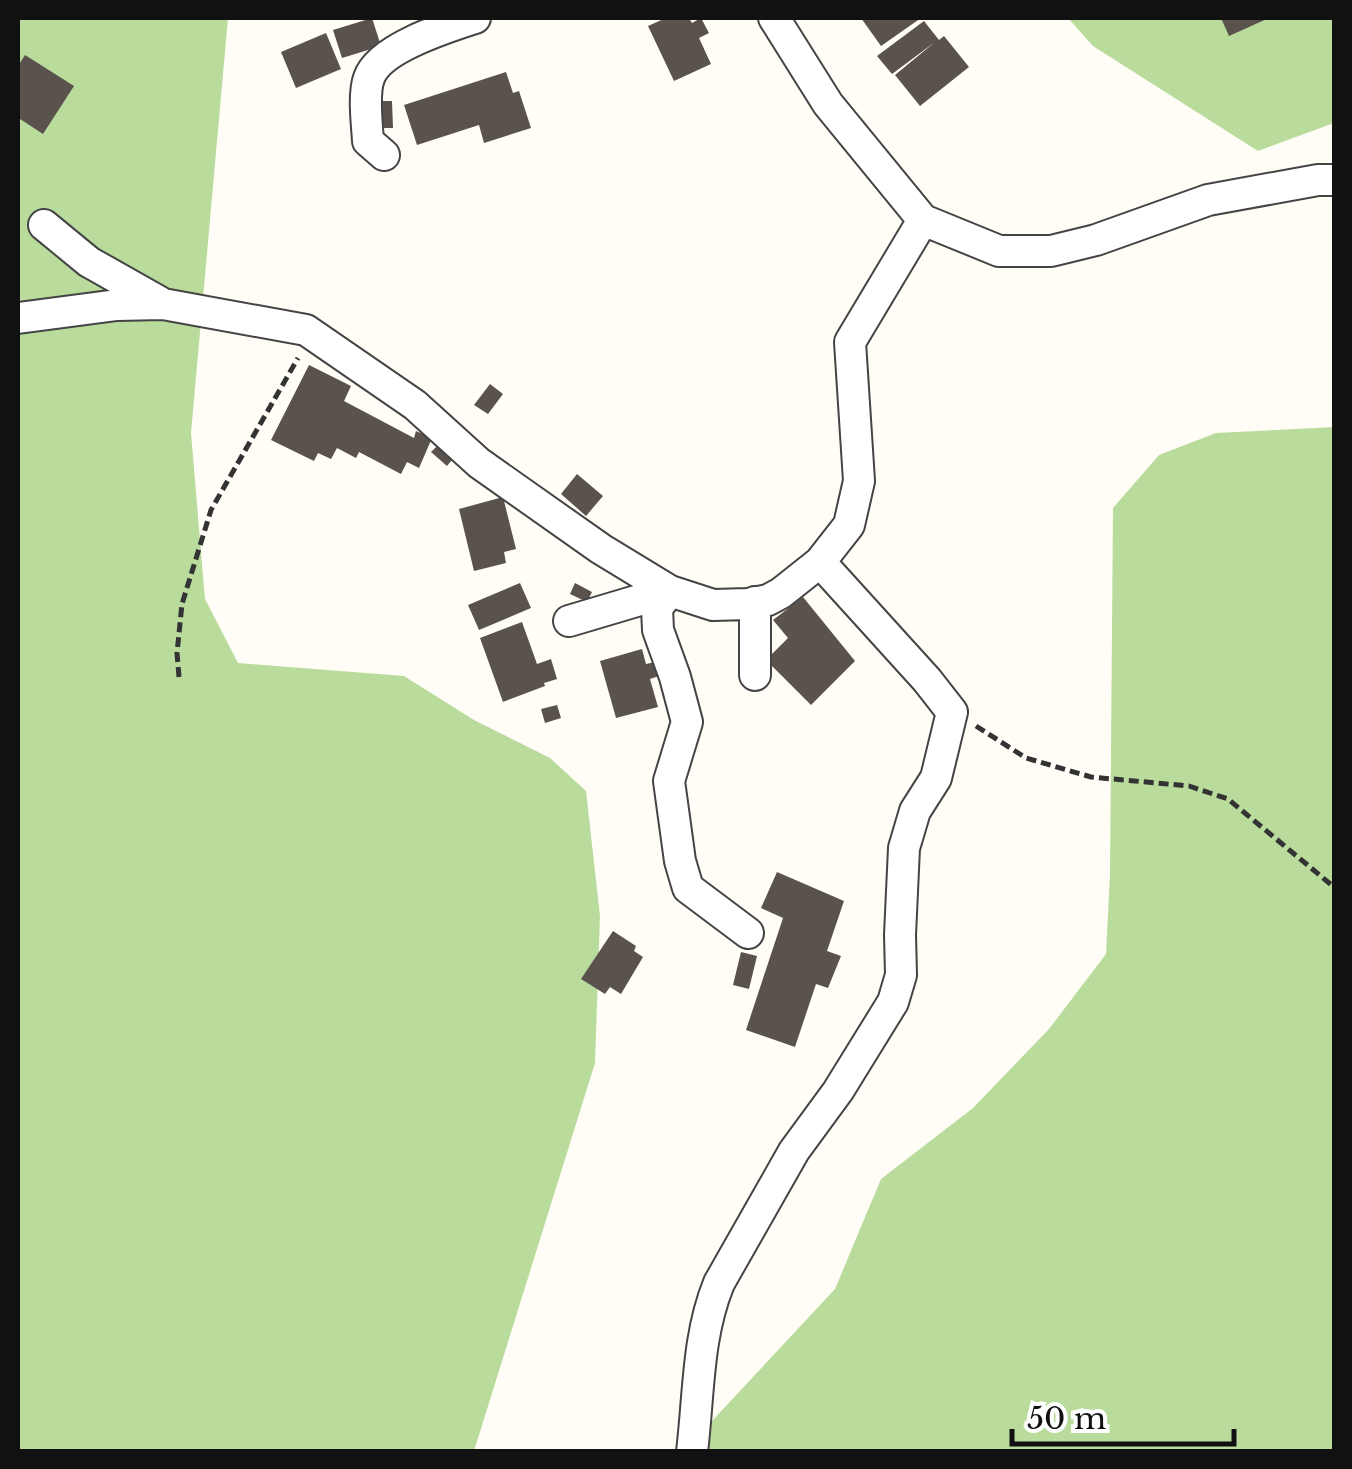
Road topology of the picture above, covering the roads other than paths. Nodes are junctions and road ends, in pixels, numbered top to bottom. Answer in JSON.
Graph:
{"nodes":[{"id":1,"x":475,"y":18,"type":"edge"},
{"id":2,"x":774,"y":18,"type":"edge"},
{"id":3,"x":384,"y":156,"type":"dead end"},
{"id":4,"x":1334,"y":180,"type":"edge"},
{"id":5,"x":923,"y":220,"type":"junction"},
{"id":6,"x":44,"y":225,"type":"dead end"},
{"id":7,"x":163,"y":304,"type":"junction"},
{"id":8,"x":18,"y":318,"type":"edge"},
{"id":9,"x":820,"y":562,"type":"junction"},
{"id":10,"x":670,"y":591,"type":"junction"},
{"id":11,"x":755,"y":602,"type":"junction"},
{"id":12,"x":568,"y":621,"type":"dead end"},
{"id":13,"x":755,"y":674,"type":"dead end"},
{"id":14,"x":748,"y":933,"type":"dead end"},
{"id":15,"x":692,"y":1452,"type":"edge"}],
"edges":[{"from":1,"to":3,"type":"street"},
{"from":2,"to":5,"type":"street"},
{"from":4,"to":5,"type":"street"},
{"from":5,"to":9,"type":"street"},
{"from":6,"to":7,"type":"street"},
{"from":7,"to":8,"type":"street"},
{"from":7,"to":10,"type":"street"},
{"from":9,"to":11,"type":"street"},
{"from":9,"to":15,"type":"street"},
{"from":10,"to":11,"type":"street"},
{"from":10,"to":12,"type":"street"},
{"from":10,"to":14,"type":"street"},
{"from":11,"to":13,"type":"street"}]}
